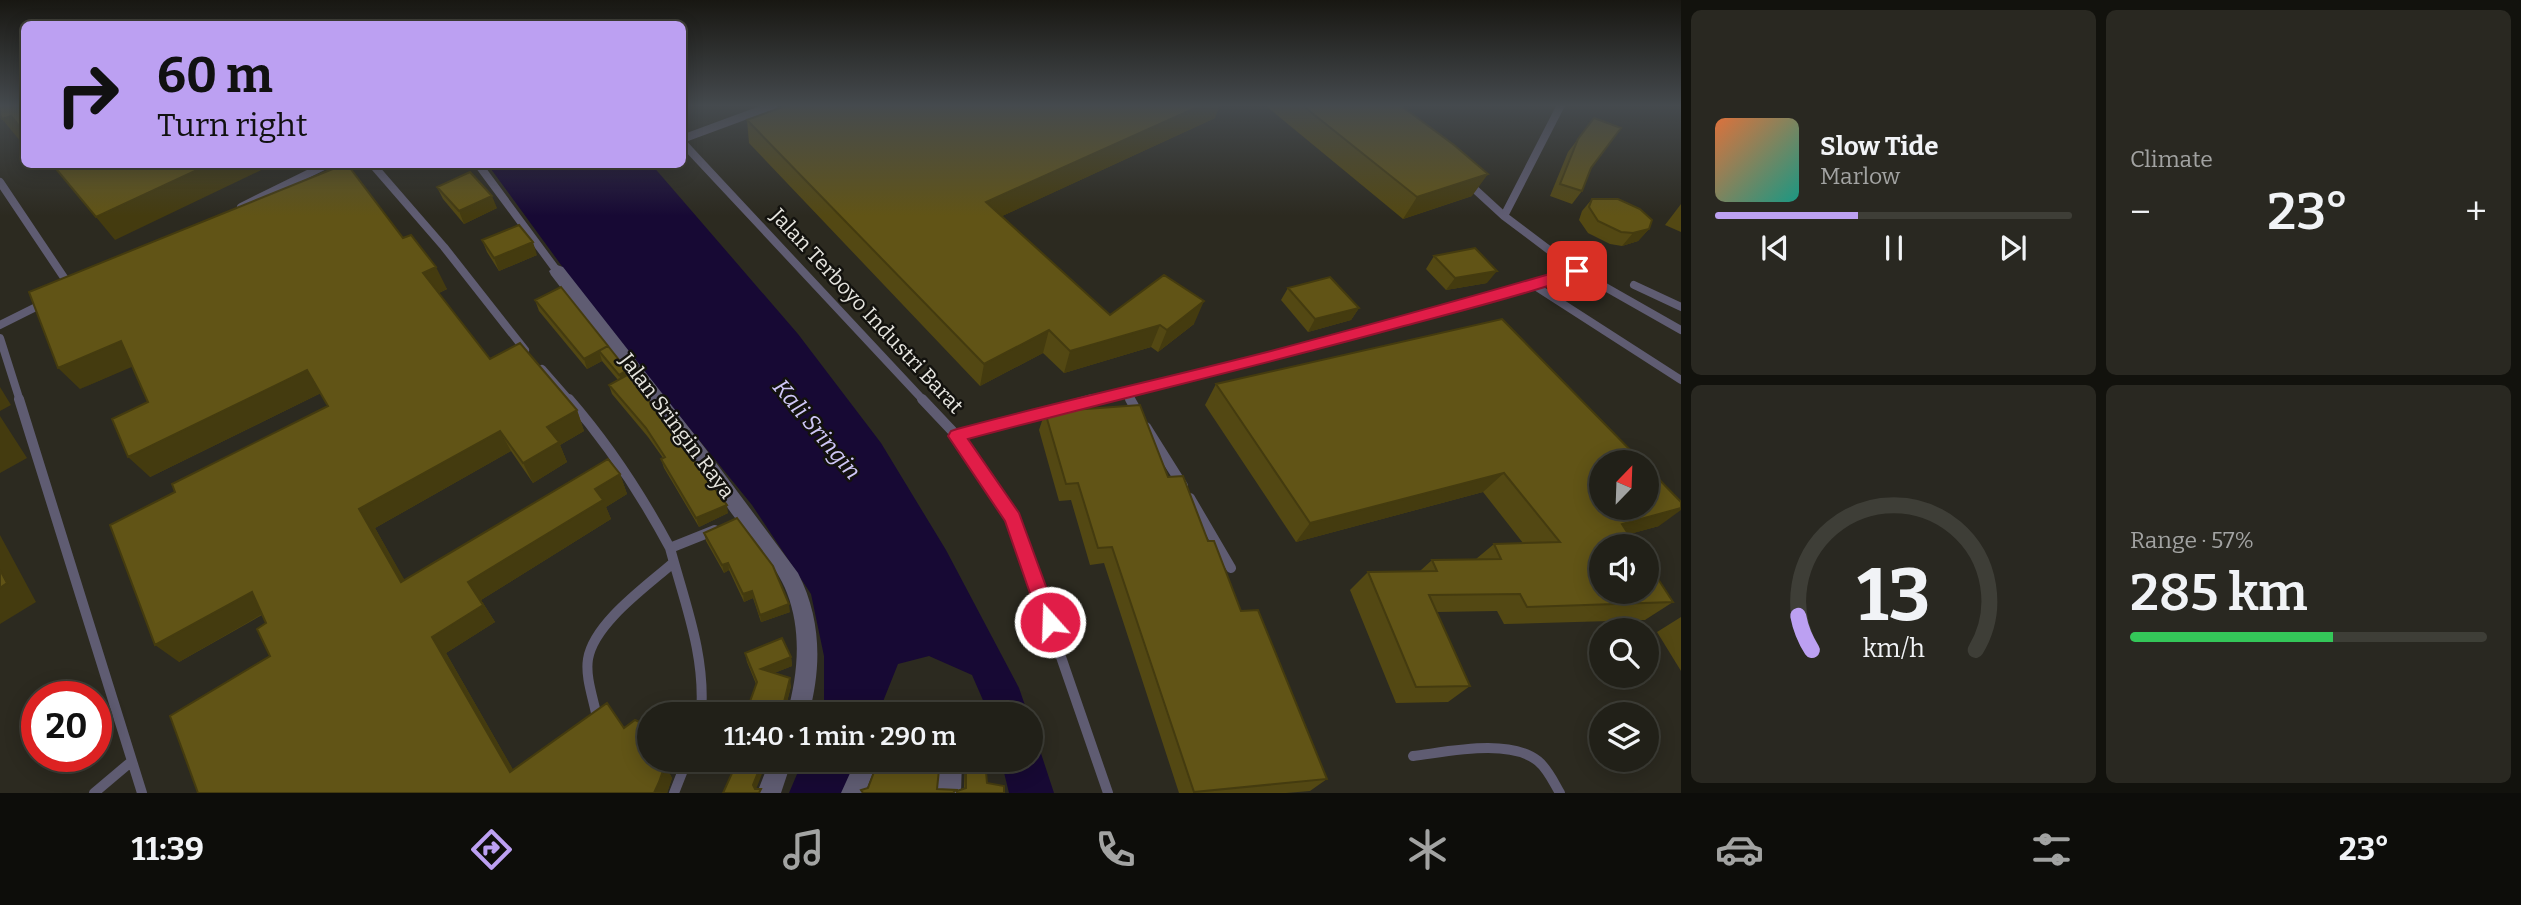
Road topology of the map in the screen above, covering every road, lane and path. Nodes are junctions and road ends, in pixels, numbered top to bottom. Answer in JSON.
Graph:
{"nodes":[{"id":1,"x":1542,"y":142,"type":"edge"},
{"id":2,"x":686,"y":144,"type":"edge"},
{"id":3,"x":320,"y":168,"type":"edge"},
{"id":4,"x":375,"y":168,"type":"edge"},
{"id":5,"x":481,"y":168,"type":"edge"},
{"id":6,"x":1457,"y":172,"type":"edge"},
{"id":7,"x":0,"y":182,"type":"edge"},
{"id":8,"x":231,"y":212,"type":"edge"},
{"id":9,"x":1504,"y":216,"type":"junction"},
{"id":10,"x":557,"y":271,"type":"joint"},
{"id":11,"x":1577,"y":271,"type":"junction"},
{"id":12,"x":84,"y":283,"type":"edge"},
{"id":13,"x":1634,"y":285,"type":"dead end"},
{"id":14,"x":1535,"y":286,"type":"junction"},
{"id":15,"x":72,"y":289,"type":"junction"},
{"id":16,"x":1681,"y":307,"type":"edge"},
{"id":17,"x":0,"y":325,"type":"edge"},
{"id":18,"x":1681,"y":330,"type":"edge"},
{"id":19,"x":0,"y":338,"type":"edge"},
{"id":20,"x":529,"y":355,"type":"edge"},
{"id":21,"x":538,"y":365,"type":"edge"},
{"id":22,"x":1681,"y":380,"type":"edge"},
{"id":23,"x":1126,"y":392,"type":"junction"},
{"id":24,"x":957,"y":436,"type":"junction"},
{"id":25,"x":723,"y":526,"type":"edge"},
{"id":26,"x":670,"y":548,"type":"junction"},
{"id":27,"x":673,"y":563,"type":"junction"},
{"id":28,"x":1231,"y":568,"type":"dead end"},
{"id":29,"x":702,"y":702,"type":"edge"},
{"id":30,"x":800,"y":702,"type":"edge"},
{"id":31,"x":597,"y":718,"type":"edge"},
{"id":32,"x":1413,"y":756,"type":"dead end"},
{"id":33,"x":132,"y":761,"type":"junction"},
{"id":34,"x":682,"y":772,"type":"edge"},
{"id":35,"x":777,"y":772,"type":"edge"},
{"id":36,"x":862,"y":772,"type":"edge"},
{"id":37,"x":950,"y":772,"type":"edge"},
{"id":38,"x":94,"y":793,"type":"edge"},
{"id":39,"x":142,"y":793,"type":"edge"},
{"id":40,"x":674,"y":793,"type":"edge"},
{"id":41,"x":769,"y":793,"type":"edge"},
{"id":42,"x":853,"y":793,"type":"edge"},
{"id":43,"x":949,"y":793,"type":"edge"},
{"id":44,"x":1108,"y":793,"type":"edge"},
{"id":45,"x":1560,"y":793,"type":"edge"}],
"edges":[{"from":1,"to":9,"type":"lane"},
{"from":2,"to":24,"type":"lane","name":"Jalan Terboyo Industri Barat"},
{"from":3,"to":8,"type":"lane"},
{"from":4,"to":20,"type":"lane"},
{"from":5,"to":10,"type":"lane","name":"Jalan Sringin Raya"},
{"from":6,"to":9,"type":"lane"},
{"from":7,"to":15,"type":"lane"},
{"from":9,"to":11,"type":"lane"},
{"from":10,"to":30,"type":"street","name":"Jalan Sringin Raya"},
{"from":11,"to":14,"type":"lane"},
{"from":11,"to":18,"type":"lane"},
{"from":12,"to":15,"type":"lane"},
{"from":13,"to":16,"type":"lane"},
{"from":14,"to":22,"type":"lane"},
{"from":14,"to":23,"type":"lane"},
{"from":15,"to":17,"type":"lane"},
{"from":19,"to":33,"type":"lane"},
{"from":21,"to":26,"type":"lane"},
{"from":23,"to":24,"type":"lane"},
{"from":23,"to":28,"type":"lane"},
{"from":24,"to":44,"type":"lane","name":"Jalan Terboyo Industri Barat"},
{"from":25,"to":26,"type":"lane"},
{"from":26,"to":27,"type":"lane"},
{"from":27,"to":29,"type":"lane"},
{"from":27,"to":31,"type":"lane"},
{"from":32,"to":45,"type":"lane"},
{"from":33,"to":38,"type":"lane"},
{"from":33,"to":39,"type":"lane"},
{"from":34,"to":40,"type":"lane"},
{"from":35,"to":41,"type":"street"},
{"from":36,"to":42,"type":"street"},
{"from":37,"to":43,"type":"street"}]}
